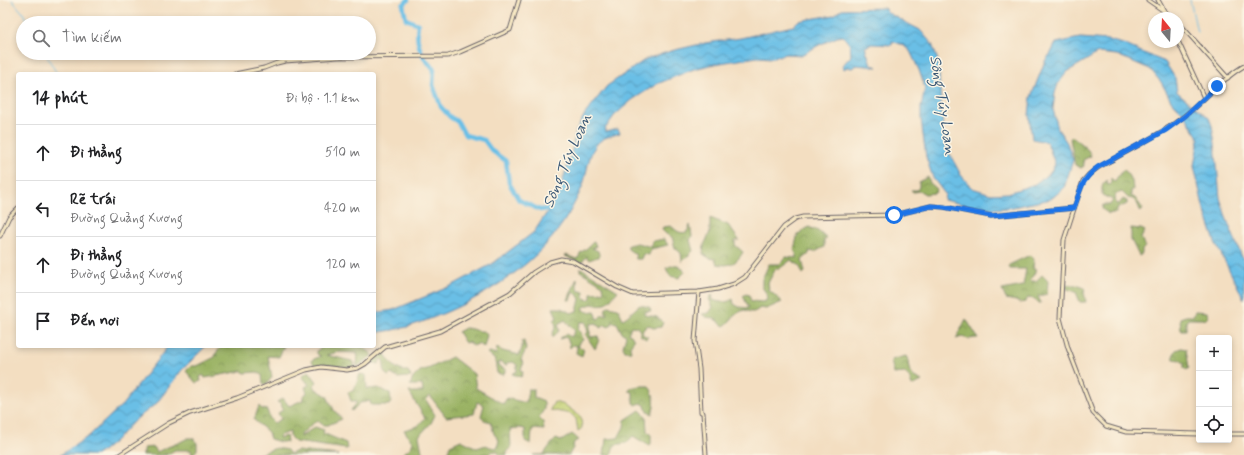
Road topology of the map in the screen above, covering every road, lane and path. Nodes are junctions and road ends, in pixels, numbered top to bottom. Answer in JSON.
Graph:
{"nodes":[{"id":1,"x":519,"y":0,"type":"edge"},
{"id":2,"x":1148,"y":0,"type":"edge"},
{"id":3,"x":1158,"y":0,"type":"edge"},
{"id":4,"x":1165,"y":11,"type":"joint"},
{"id":5,"x":1184,"y":29,"type":"edge"},
{"id":6,"x":1181,"y":48,"type":"edge"},
{"id":7,"x":376,"y":57,"type":"edge"},
{"id":8,"x":303,"y":60,"type":"edge"},
{"id":9,"x":1244,"y":66,"type":"edge"},
{"id":10,"x":245,"y":72,"type":"edge"},
{"id":11,"x":1228,"y":78,"type":"junction"},
{"id":12,"x":1204,"y":98,"type":"junction"},
{"id":13,"x":1074,"y":208,"type":"junction"},
{"id":14,"x":16,"y":210,"type":"edge"},
{"id":15,"x":0,"y":236,"type":"edge"},
{"id":16,"x":699,"y":292,"type":"junction"},
{"id":17,"x":1196,"y":434,"type":"edge"},
{"id":18,"x":1232,"y":434,"type":"edge"},
{"id":19,"x":1244,"y":434,"type":"edge"},
{"id":20,"x":118,"y":455,"type":"edge"},
{"id":21,"x":706,"y":455,"type":"edge"}],
"edges":[{"from":1,"to":7,"type":"street"},
{"from":2,"to":4,"type":"street"},
{"from":3,"to":4,"type":"street"},
{"from":5,"to":11,"type":"street"},
{"from":6,"to":12,"type":"street"},
{"from":8,"to":10,"type":"street"},
{"from":9,"to":11,"type":"street"},
{"from":11,"to":12,"type":"street"},
{"from":12,"to":13,"type":"street"},
{"from":13,"to":16,"type":"street"},
{"from":13,"to":17,"type":"street"},
{"from":14,"to":15,"type":"street"},
{"from":16,"to":20,"type":"street"},
{"from":16,"to":21,"type":"street"},
{"from":18,"to":19,"type":"street"}]}
